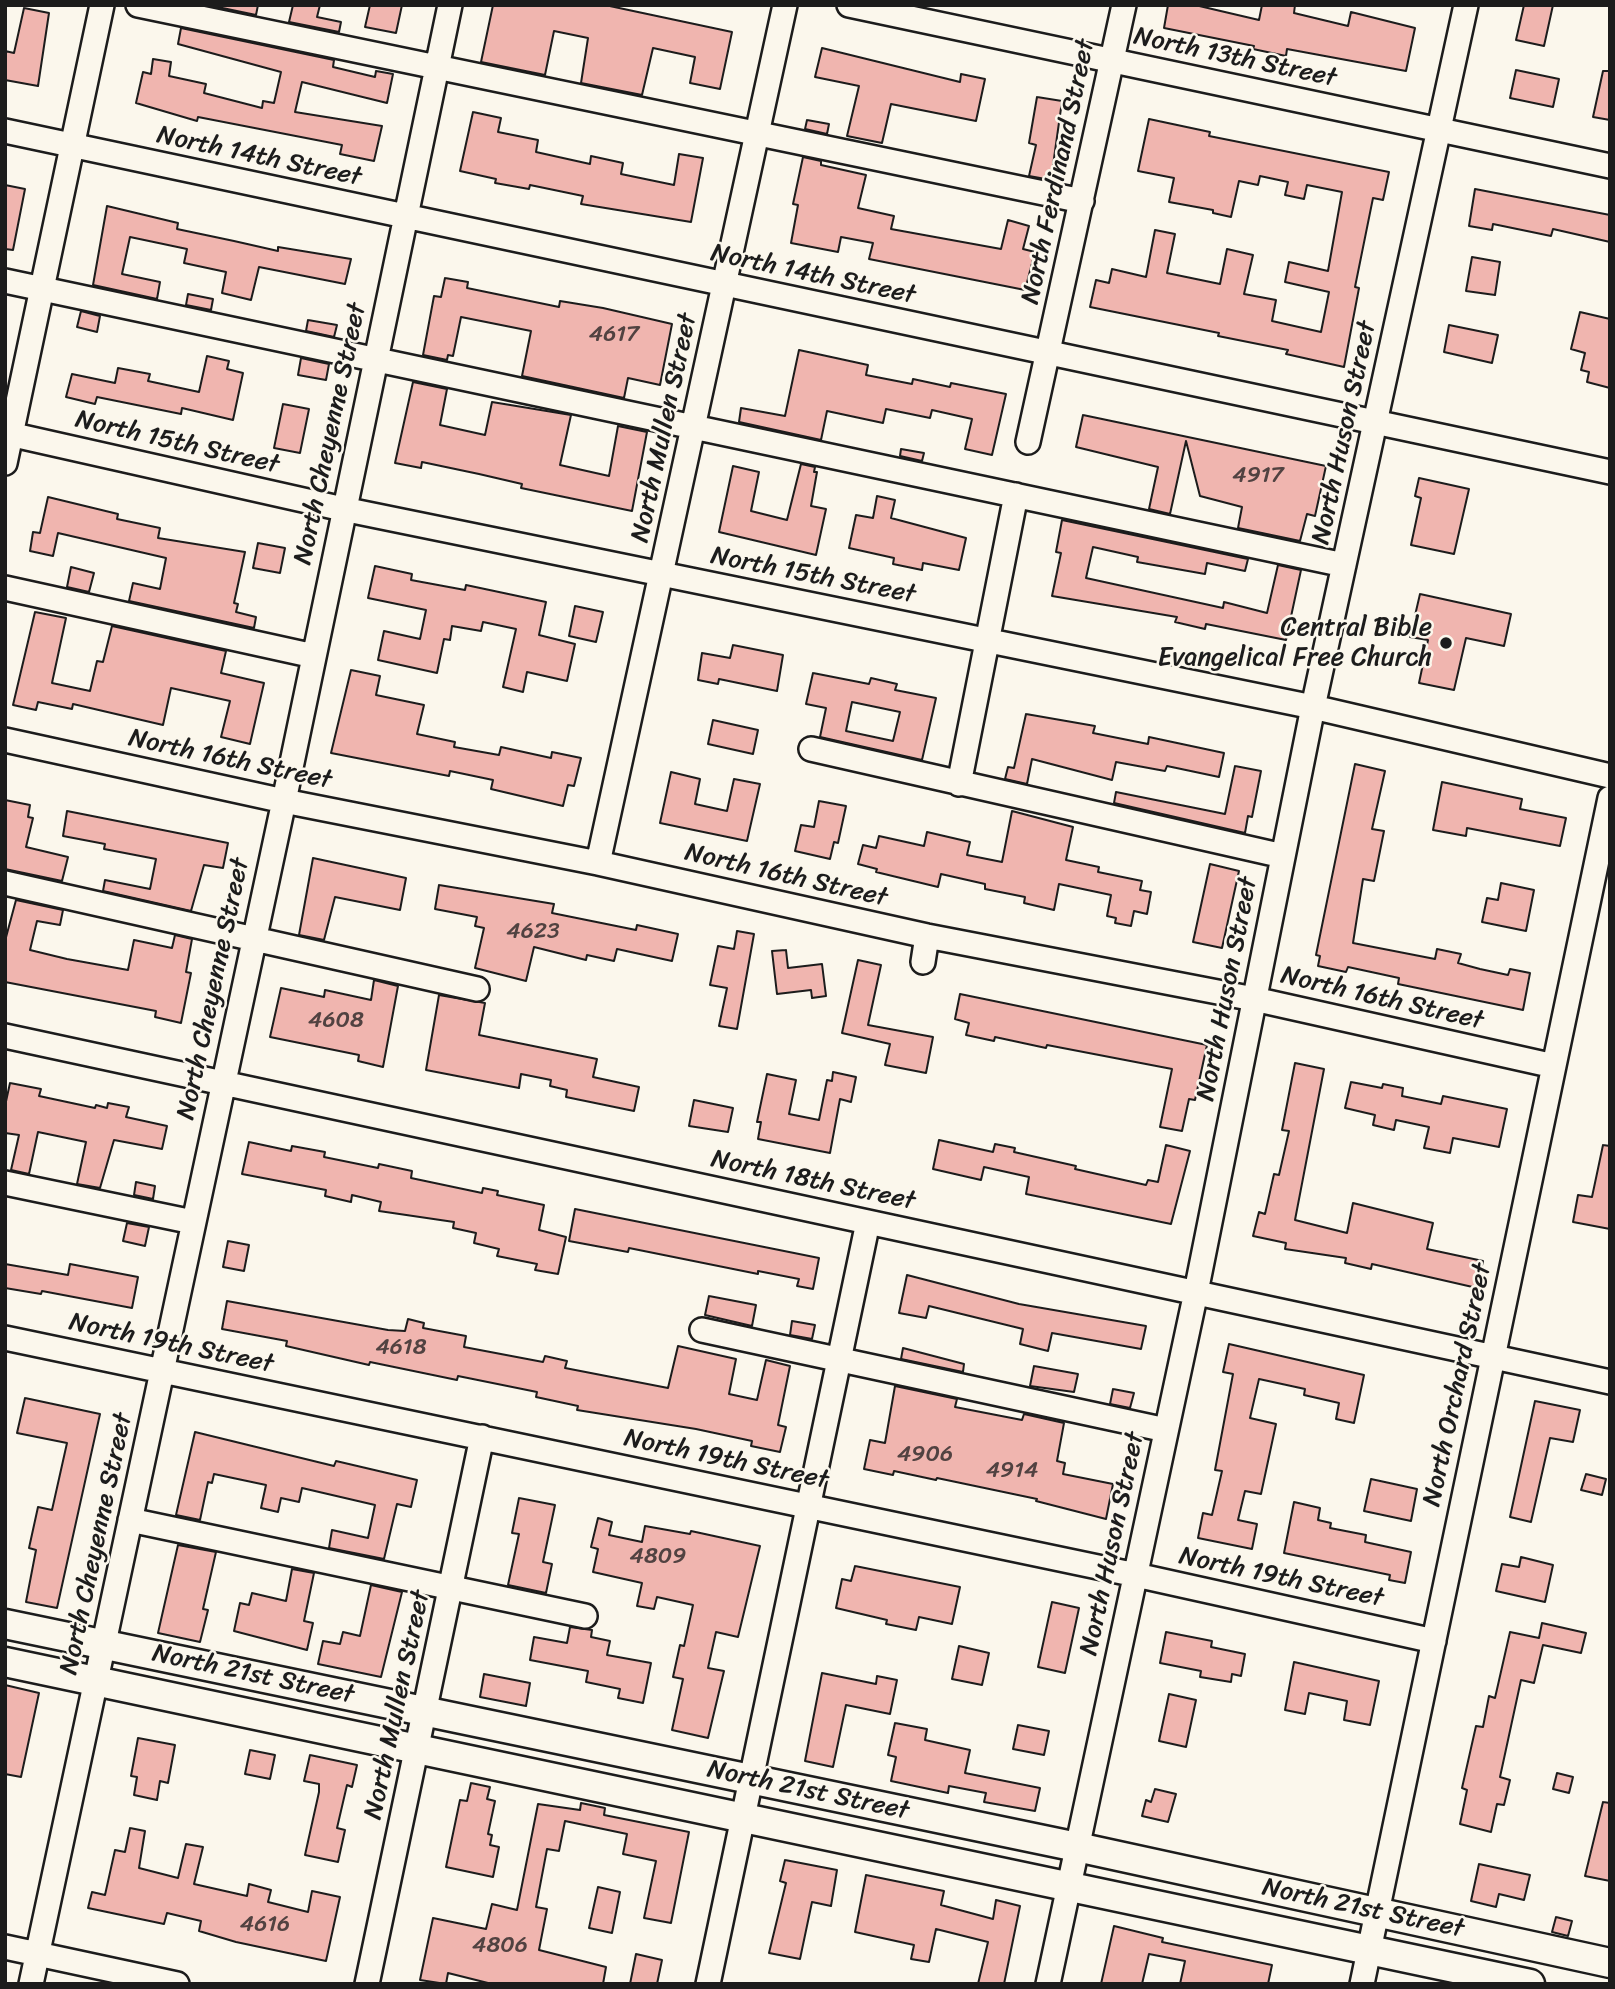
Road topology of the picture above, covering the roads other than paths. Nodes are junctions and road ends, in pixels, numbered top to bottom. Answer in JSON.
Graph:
{"nodes":[{"id":1,"x":102,"y":5,"type":"edge"},
{"id":2,"x":138,"y":5,"type":"edge"},
{"id":3,"x":450,"y":5,"type":"edge"},
{"id":4,"x":785,"y":5,"type":"edge"},
{"id":5,"x":849,"y":5,"type":"edge"},
{"id":6,"x":1124,"y":5,"type":"edge"},
{"id":7,"x":1466,"y":5,"type":"edge"},
{"id":8,"x":1112,"y":61,"type":"junction"},
{"id":9,"x":436,"y":67,"type":"junction"},
{"id":10,"x":1441,"y":130,"type":"junction"},
{"id":11,"x":5,"y":131,"type":"edge"},
{"id":12,"x":758,"y":134,"type":"junction"},
{"id":13,"x":71,"y":145,"type":"junction"},
{"id":14,"x":1610,"y":166,"type":"edge"},
{"id":15,"x":1082,"y":201,"type":"junction"},
{"id":16,"x":406,"y":218,"type":"junction"},
{"id":17,"x":5,"y":281,"type":"edge"},
{"id":18,"x":725,"y":285,"type":"junction"},
{"id":19,"x":41,"y":289,"type":"junction"},
{"id":20,"x":1048,"y":351,"type":"junction"},
{"id":21,"x":375,"y":361,"type":"junction"},
{"id":22,"x":1376,"y":421,"type":"junction"},
{"id":23,"x":695,"y":426,"type":"junction"},
{"id":24,"x":8,"y":433,"type":"edge"},
{"id":25,"x":1028,"y":442,"type":"dead end"},
{"id":26,"x":5,"y":463,"type":"edge"},
{"id":27,"x":1610,"y":472,"type":"edge"},
{"id":28,"x":1016,"y":495,"type":"junction"},
{"id":29,"x":343,"y":509,"type":"junction"},
{"id":30,"x":1344,"y":565,"type":"junction"},
{"id":31,"x":663,"y":575,"type":"junction"},
{"id":32,"x":5,"y":588,"type":"edge"},
{"id":33,"x":987,"y":639,"type":"junction"},
{"id":34,"x":314,"y":656,"type":"junction"},
{"id":35,"x":1313,"y":707,"type":"junction"},
{"id":36,"x":5,"y":740,"type":"edge"},
{"id":37,"x":811,"y":749,"type":"dead end"},
{"id":38,"x":1610,"y":776,"type":"edge"},
{"id":39,"x":959,"y":784,"type":"junction"},
{"id":40,"x":1610,"y":798,"type":"edge"},
{"id":41,"x":284,"y":801,"type":"junction"},
{"id":42,"x":1283,"y":856,"type":"junction"},
{"id":43,"x":598,"y":863,"type":"junction"},
{"id":44,"x":5,"y":883,"type":"edge"},
{"id":45,"x":928,"y":936,"type":"junction"},
{"id":46,"x":254,"y":940,"type":"junction"},
{"id":47,"x":923,"y":962,"type":"dead end"},
{"id":48,"x":477,"y":989,"type":"dead end"},
{"id":49,"x":1254,"y":999,"type":"junction"},
{"id":50,"x":5,"y":1036,"type":"edge"},
{"id":51,"x":1554,"y":1066,"type":"junction"},
{"id":52,"x":222,"y":1082,"type":"junction"},
{"id":53,"x":5,"y":1184,"type":"edge"},
{"id":54,"x":193,"y":1222,"type":"junction"},
{"id":55,"x":868,"y":1222,"type":"junction"},
{"id":56,"x":1196,"y":1292,"type":"junction"},
{"id":57,"x":702,"y":1330,"type":"dead end"},
{"id":58,"x":5,"y":1338,"type":"edge"},
{"id":59,"x":1493,"y":1356,"type":"junction"},
{"id":60,"x":839,"y":1360,"type":"junction"},
{"id":61,"x":161,"y":1371,"type":"junction"},
{"id":62,"x":1610,"y":1381,"type":"edge"},
{"id":63,"x":1166,"y":1430,"type":"junction"},
{"id":64,"x":482,"y":1437,"type":"junction"},
{"id":65,"x":808,"y":1506,"type":"junction"},
{"id":66,"x":130,"y":1520,"type":"junction"},
{"id":67,"x":1136,"y":1574,"type":"junction"},
{"id":68,"x":451,"y":1589,"type":"junction"},
{"id":69,"x":585,"y":1616,"type":"dead end"},
{"id":70,"x":5,"y":1624,"type":"edge"},
{"id":71,"x":1434,"y":1640,"type":"junction"},
{"id":72,"x":104,"y":1645,"type":"junction"},
{"id":73,"x":5,"y":1662,"type":"edge"},
{"id":74,"x":96,"y":1682,"type":"junction"},
{"id":75,"x":425,"y":1711,"type":"junction"},
{"id":76,"x":418,"y":1748,"type":"junction"},
{"id":77,"x":752,"y":1780,"type":"junction"},
{"id":78,"x":744,"y":1818,"type":"junction"},
{"id":79,"x":1077,"y":1847,"type":"junction"},
{"id":80,"x":1068,"y":1885,"type":"junction"},
{"id":81,"x":1377,"y":1911,"type":"junction"},
{"id":82,"x":5,"y":1947,"type":"edge"},
{"id":83,"x":1369,"y":1950,"type":"junction"},
{"id":84,"x":38,"y":1954,"type":"junction"},
{"id":85,"x":1610,"y":1963,"type":"edge"},
{"id":86,"x":32,"y":1984,"type":"edge"},
{"id":87,"x":177,"y":1984,"type":"edge"},
{"id":88,"x":367,"y":1984,"type":"edge"},
{"id":89,"x":708,"y":1984,"type":"edge"},
{"id":90,"x":1048,"y":1984,"type":"edge"},
{"id":91,"x":1362,"y":1984,"type":"edge"},
{"id":92,"x":1530,"y":1984,"type":"edge"}],
"edges":[{"from":1,"to":13,"type":"street"},
{"from":2,"to":9,"type":"street"},
{"from":3,"to":9,"type":"street","name":"North Cheyenne Street"},
{"from":4,"to":12,"type":"street","name":"North Mullen Street"},
{"from":5,"to":8,"type":"street","name":"North 13th Street"},
{"from":6,"to":8,"type":"street","name":"North Ferdinand Street"},
{"from":7,"to":10,"type":"street","name":"North Huson Street"},
{"from":8,"to":10,"type":"street","name":"North 13th Street"},
{"from":8,"to":15,"type":"street","name":"North Ferdinand Street"},
{"from":9,"to":12,"type":"street"},
{"from":9,"to":16,"type":"street","name":"North Cheyenne Street"},
{"from":10,"to":14,"type":"street","name":"North 13th Street"},
{"from":10,"to":22,"type":"street","name":"North Huson Street"},
{"from":11,"to":13,"type":"street","name":"North 14th Street"},
{"from":12,"to":15,"type":"street"},
{"from":12,"to":18,"type":"street","name":"North Mullen Street"},
{"from":13,"to":16,"type":"street","name":"North 14th Street"},
{"from":13,"to":19,"type":"street"},
{"from":15,"to":20,"type":"street","name":"North Ferdinand Street"},
{"from":16,"to":18,"type":"street","name":"North 14th Street"},
{"from":16,"to":21,"type":"street","name":"North Cheyenne Street"},
{"from":17,"to":19,"type":"street"},
{"from":18,"to":20,"type":"street","name":"North 14th Street"},
{"from":18,"to":23,"type":"street","name":"North Mullen Street"},
{"from":19,"to":21,"type":"street"},
{"from":19,"to":24,"type":"street"},
{"from":20,"to":22,"type":"street","name":"North 14th Street"},
{"from":20,"to":25,"type":"street","name":"North Ferdinand Street"},
{"from":21,"to":23,"type":"street"},
{"from":21,"to":29,"type":"street","name":"North Cheyenne Street"},
{"from":22,"to":27,"type":"street","name":"North 14th Street"},
{"from":22,"to":30,"type":"street","name":"North Huson Street"},
{"from":23,"to":28,"type":"street"},
{"from":23,"to":31,"type":"street","name":"North Mullen Street"},
{"from":24,"to":26,"type":"street"},
{"from":24,"to":29,"type":"street","name":"North 15th Street"},
{"from":28,"to":30,"type":"street"},
{"from":28,"to":33,"type":"street"},
{"from":29,"to":31,"type":"street","name":"North 15th Street"},
{"from":29,"to":34,"type":"street","name":"North Cheyenne Street"},
{"from":30,"to":35,"type":"street","name":"North Huson Street"},
{"from":31,"to":33,"type":"street","name":"North 15th Street"},
{"from":31,"to":43,"type":"street","name":"North Mullen Street"},
{"from":32,"to":34,"type":"street"},
{"from":33,"to":35,"type":"street","name":"North 15th Street"},
{"from":33,"to":39,"type":"street"},
{"from":34,"to":41,"type":"street","name":"North Cheyenne Street"},
{"from":35,"to":38,"type":"street","name":"North 15th Street"},
{"from":35,"to":42,"type":"street","name":"North Huson Street"},
{"from":36,"to":41,"type":"street","name":"North 16th Street"},
{"from":37,"to":39,"type":"street"},
{"from":39,"to":42,"type":"street"},
{"from":40,"to":51,"type":"street","name":"North Orchard Street"},
{"from":41,"to":43,"type":"street","name":"North 16th Street"},
{"from":41,"to":46,"type":"street","name":"North Cheyenne Street"},
{"from":42,"to":49,"type":"street","name":"North Huson Street"},
{"from":43,"to":45,"type":"street","name":"North 16th Street"},
{"from":44,"to":46,"type":"street"},
{"from":45,"to":47,"type":"street"},
{"from":45,"to":49,"type":"street","name":"North 16th Street"},
{"from":46,"to":48,"type":"street"},
{"from":46,"to":52,"type":"street","name":"North Cheyenne Street"},
{"from":49,"to":51,"type":"street","name":"North 16th Street"},
{"from":49,"to":56,"type":"street","name":"North Huson Street"},
{"from":50,"to":52,"type":"street","name":"North 18th Street"},
{"from":51,"to":59,"type":"street","name":"North Orchard Street"},
{"from":52,"to":54,"type":"street","name":"North Cheyenne Street"},
{"from":52,"to":55,"type":"street","name":"North 18th Street"},
{"from":53,"to":54,"type":"street"},
{"from":54,"to":61,"type":"street","name":"North Cheyenne Street"},
{"from":55,"to":56,"type":"street","name":"North 18th Street"},
{"from":55,"to":60,"type":"street"},
{"from":56,"to":59,"type":"street","name":"North 18th Street"},
{"from":56,"to":63,"type":"street","name":"North Huson Street"},
{"from":57,"to":60,"type":"street"},
{"from":58,"to":61,"type":"street","name":"North 19th Street"},
{"from":59,"to":62,"type":"street","name":"North 18th Street"},
{"from":59,"to":71,"type":"street","name":"North Orchard Street"},
{"from":60,"to":63,"type":"street"},
{"from":60,"to":65,"type":"street"},
{"from":61,"to":64,"type":"street","name":"North 19th Street"},
{"from":61,"to":66,"type":"street","name":"North Cheyenne Street"},
{"from":63,"to":67,"type":"street","name":"North Huson Street"},
{"from":64,"to":65,"type":"street","name":"North 19th Street"},
{"from":64,"to":68,"type":"street","name":"North Mullen Street"},
{"from":65,"to":67,"type":"street","name":"North 19th Street"},
{"from":65,"to":77,"type":"street"},
{"from":66,"to":68,"type":"street"},
{"from":66,"to":72,"type":"street","name":"North Cheyenne Street"},
{"from":67,"to":71,"type":"street","name":"North 19th Street"},
{"from":67,"to":79,"type":"street","name":"North Huson Street"},
{"from":68,"to":69,"type":"street"},
{"from":68,"to":75,"type":"street","name":"North Mullen Street"},
{"from":70,"to":72,"type":"main road","name":"North 21st Street"},
{"from":71,"to":81,"type":"street","name":"North Orchard Street"},
{"from":72,"to":74,"type":"street","name":"North Cheyenne Street"},
{"from":72,"to":75,"type":"main road","name":"North 21st Street"},
{"from":73,"to":74,"type":"main road","name":"North 21st Street"},
{"from":74,"to":76,"type":"main road","name":"North 21st Street"},
{"from":74,"to":84,"type":"street","name":"North Cheyenne Street"},
{"from":75,"to":76,"type":"street","name":"North Mullen Street"},
{"from":75,"to":77,"type":"main road","name":"North 21st Street"},
{"from":76,"to":78,"type":"main road","name":"North 21st Street"},
{"from":76,"to":88,"type":"street","name":"North Mullen Street"},
{"from":77,"to":78,"type":"street"},
{"from":77,"to":79,"type":"main road","name":"North 21st Street"},
{"from":78,"to":80,"type":"main road","name":"North 21st Street"},
{"from":78,"to":89,"type":"street"},
{"from":79,"to":80,"type":"street","name":"North Huson Street"},
{"from":79,"to":81,"type":"main road","name":"North 21st Street"},
{"from":80,"to":83,"type":"main road","name":"North 21st Street"},
{"from":80,"to":90,"type":"street","name":"North Huson Street"},
{"from":81,"to":83,"type":"street","name":"North Orchard Street"},
{"from":81,"to":85,"type":"main road","name":"North 21st Street"},
{"from":82,"to":84,"type":"street"},
{"from":83,"to":91,"type":"street","name":"North Orchard Street"},
{"from":83,"to":92,"type":"main road","name":"North 21st Street"},
{"from":84,"to":86,"type":"street","name":"North Cheyenne Street"},
{"from":84,"to":87,"type":"street"}]}
